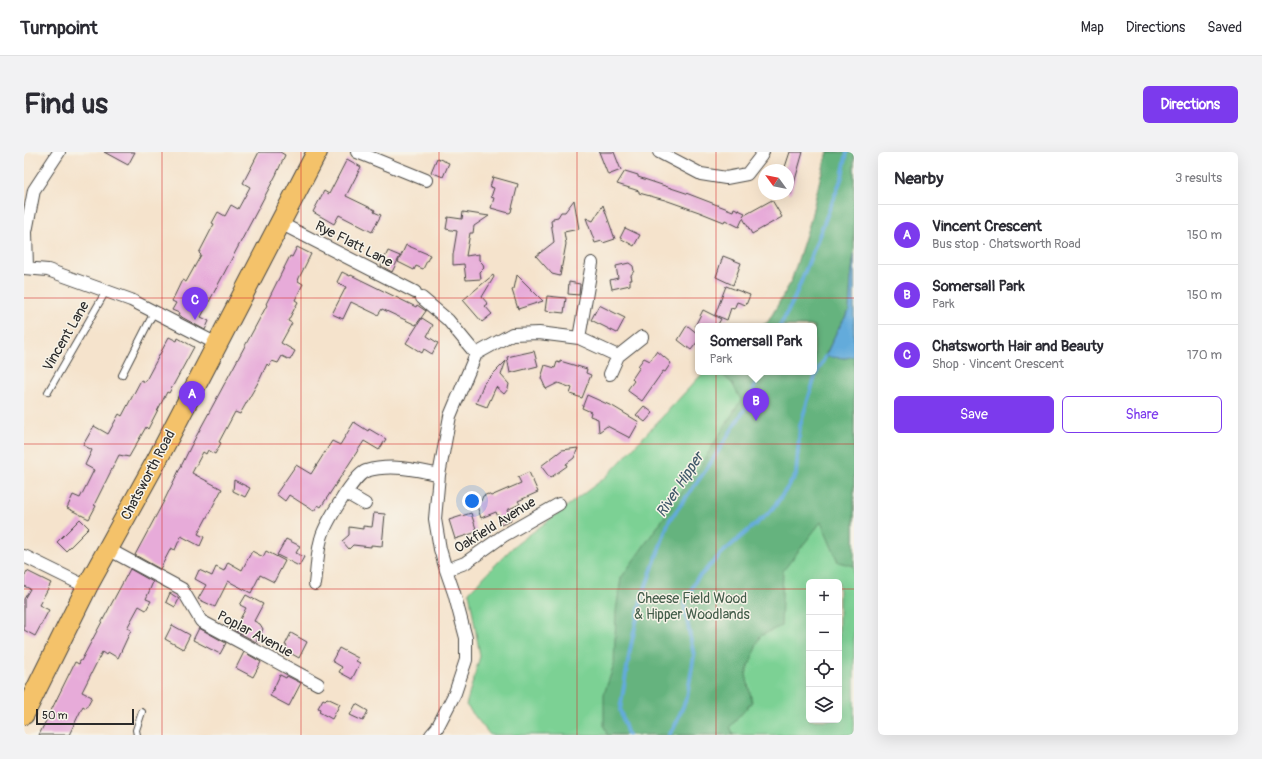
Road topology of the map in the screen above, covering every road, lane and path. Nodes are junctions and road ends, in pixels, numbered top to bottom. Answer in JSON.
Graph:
{"nodes":[{"id":1,"x":59,"y":152,"type":"edge"},
{"id":2,"x":317,"y":152,"type":"edge"},
{"id":3,"x":357,"y":152,"type":"edge"},
{"id":4,"x":658,"y":152,"type":"edge"},
{"id":5,"x":763,"y":152,"type":"edge"},
{"id":6,"x":426,"y":180,"type":"dead end"},
{"id":7,"x":280,"y":223,"type":"junction"},
{"id":8,"x":592,"y":263,"type":"dead end"},
{"id":9,"x":25,"y":268,"type":"edge"},
{"id":10,"x":106,"y":291,"type":"junction"},
{"id":11,"x":154,"y":312,"type":"junction"},
{"id":12,"x":642,"y":337,"type":"dead end"},
{"id":13,"x":579,"y":338,"type":"junction"},
{"id":14,"x":217,"y":344,"type":"junction"},
{"id":15,"x":476,"y":354,"type":"junction"},
{"id":16,"x":618,"y":356,"type":"junction"},
{"id":17,"x":610,"y":374,"type":"dead end"},
{"id":18,"x":122,"y":375,"type":"dead end"},
{"id":19,"x":48,"y":392,"type":"dead end"},
{"id":20,"x":438,"y":475,"type":"junction"},
{"id":21,"x":346,"y":493,"type":"junction"},
{"id":22,"x":365,"y":504,"type":"dead end"},
{"id":23,"x":559,"y":504,"type":"dead end"},
{"id":24,"x":108,"y":549,"type":"junction"},
{"id":25,"x":24,"y":556,"type":"edge"},
{"id":26,"x":446,"y":570,"type":"junction"},
{"id":27,"x":315,"y":584,"type":"dead end"},
{"id":28,"x":88,"y":587,"type":"junction"},
{"id":29,"x":318,"y":684,"type":"dead end"},
{"id":30,"x":142,"y":712,"type":"dead end"},
{"id":31,"x":24,"y":714,"type":"edge"},
{"id":32,"x":137,"y":735,"type":"edge"},
{"id":33,"x":431,"y":735,"type":"edge"}],
"edges":[{"from":1,"to":9,"type":"street"},
{"from":2,"to":7,"type":"highway","name":"Chatsworth Road"},
{"from":3,"to":6,"type":"street"},
{"from":4,"to":5,"type":"street"},
{"from":7,"to":14,"type":"highway","name":"Chatsworth Road"},
{"from":7,"to":15,"type":"street","name":"Rye Flatt Lane"},
{"from":8,"to":13,"type":"street"},
{"from":9,"to":10,"type":"street"},
{"from":10,"to":11,"type":"street"},
{"from":10,"to":19,"type":"lane","name":"Vincent Lane"},
{"from":11,"to":14,"type":"street"},
{"from":11,"to":18,"type":"lane"},
{"from":12,"to":16,"type":"street"},
{"from":13,"to":15,"type":"street"},
{"from":13,"to":16,"type":"street"},
{"from":14,"to":24,"type":"highway","name":"Chatsworth Road"},
{"from":15,"to":20,"type":"street","name":"Oakfield Avenue"},
{"from":16,"to":17,"type":"street"},
{"from":20,"to":21,"type":"street"},
{"from":20,"to":26,"type":"street","name":"Oakfield Avenue"},
{"from":21,"to":22,"type":"street"},
{"from":21,"to":27,"type":"street"},
{"from":23,"to":26,"type":"street","name":"Oakfield Avenue"},
{"from":24,"to":28,"type":"highway","name":"Chatsworth Road"},
{"from":24,"to":29,"type":"street","name":"Poplar Avenue"},
{"from":25,"to":28,"type":"street"},
{"from":26,"to":33,"type":"street","name":"Oakfield Avenue"},
{"from":28,"to":31,"type":"highway","name":"Chatsworth Road"},
{"from":30,"to":32,"type":"lane"}]}
